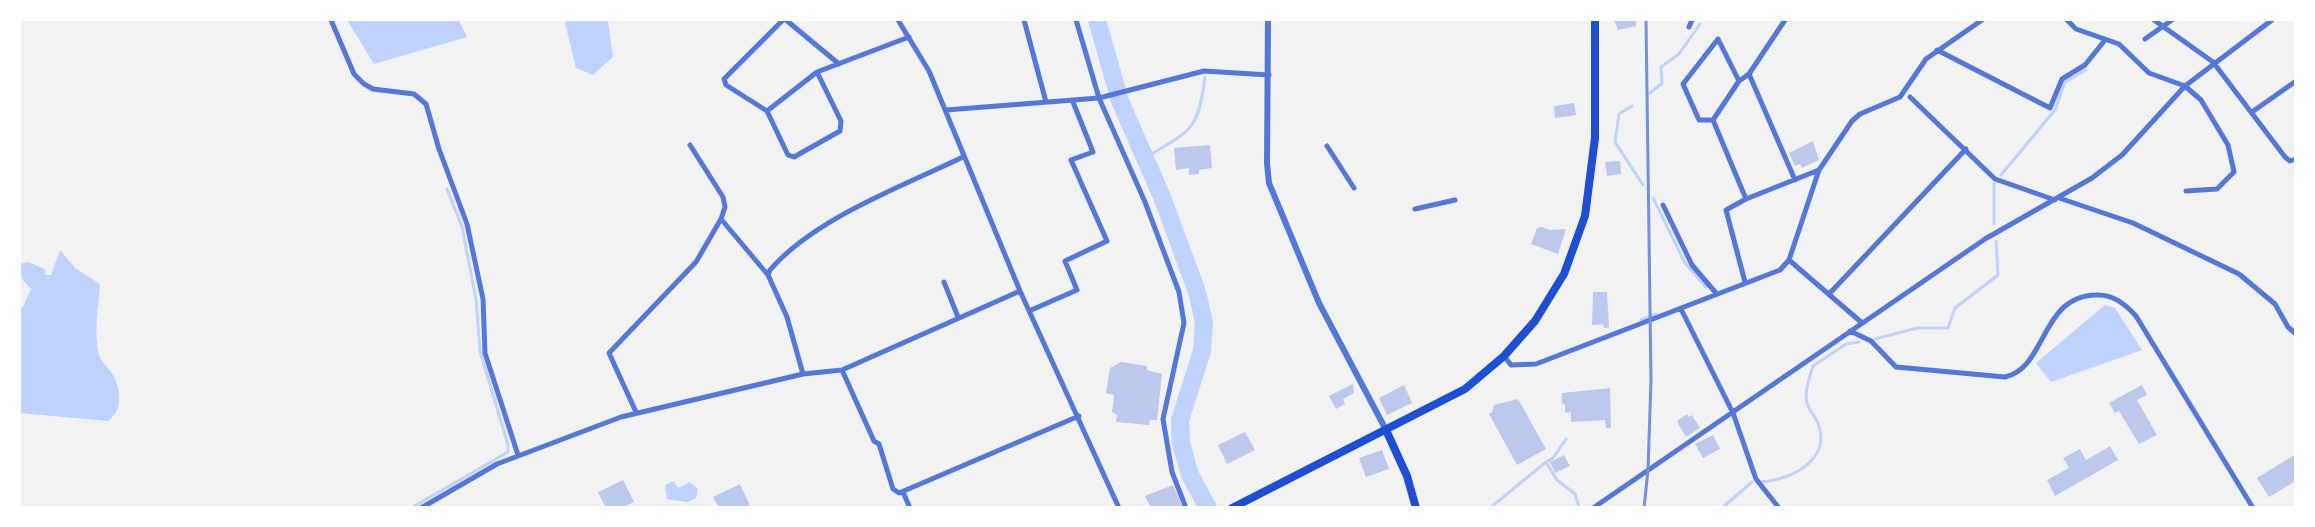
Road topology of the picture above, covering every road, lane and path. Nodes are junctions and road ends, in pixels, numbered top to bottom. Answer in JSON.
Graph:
{"nodes":[{"id":1,"x":331,"y":20,"type":"edge"},
{"id":2,"x":785,"y":20,"type":"edge"},
{"id":3,"x":898,"y":20,"type":"edge"},
{"id":4,"x":1024,"y":20,"type":"edge"},
{"id":5,"x":1076,"y":20,"type":"edge"},
{"id":6,"x":1268,"y":20,"type":"edge"},
{"id":7,"x":1595,"y":20,"type":"edge"},
{"id":8,"x":1692,"y":20,"type":"edge"},
{"id":9,"x":1785,"y":20,"type":"edge"},
{"id":10,"x":1982,"y":20,"type":"edge"},
{"id":11,"x":2067,"y":20,"type":"edge"},
{"id":12,"x":2154,"y":20,"type":"edge"},
{"id":13,"x":2172,"y":20,"type":"edge"},
{"id":14,"x":2272,"y":20,"type":"edge"},
{"id":15,"x":2163,"y":26,"type":"junction"},
{"id":16,"x":1689,"y":27,"type":"dead end"},
{"id":17,"x":909,"y":37,"type":"junction"},
{"id":18,"x":2145,"y":39,"type":"dead end"},
{"id":19,"x":2104,"y":40,"type":"junction"},
{"id":20,"x":1937,"y":50,"type":"junction"},
{"id":21,"x":2214,"y":62,"type":"junction"},
{"id":22,"x":838,"y":64,"type":"junction"},
{"id":23,"x":817,"y":72,"type":"junction"},
{"id":24,"x":1749,"y":74,"type":"junction"},
{"id":25,"x":1269,"y":75,"type":"junction"},
{"id":26,"x":1739,"y":81,"type":"junction"},
{"id":27,"x":2295,"y":81,"type":"edge"},
{"id":28,"x":2185,"y":86,"type":"junction"},
{"id":29,"x":1910,"y":97,"type":"dead end"},
{"id":30,"x":1101,"y":98,"type":"junction"},
{"id":31,"x":1046,"y":102,"type":"junction"},
{"id":32,"x":1073,"y":102,"type":"junction"},
{"id":33,"x":946,"y":110,"type":"junction"},
{"id":34,"x":767,"y":111,"type":"junction"},
{"id":35,"x":2252,"y":112,"type":"junction"},
{"id":36,"x":1713,"y":120,"type":"junction"},
{"id":37,"x":690,"y":146,"type":"dead end"},
{"id":38,"x":1327,"y":146,"type":"dead end"},
{"id":39,"x":1966,"y":149,"type":"junction"},
{"id":40,"x":963,"y":157,"type":"junction"},
{"id":41,"x":2295,"y":159,"type":"edge"},
{"id":42,"x":1820,"y":170,"type":"junction"},
{"id":43,"x":1795,"y":180,"type":"junction"},
{"id":44,"x":1354,"y":188,"type":"dead end"},
{"id":45,"x":2186,"y":191,"type":"dead end"},
{"id":46,"x":1746,"y":199,"type":"junction"},
{"id":47,"x":2057,"y":199,"type":"junction"},
{"id":48,"x":1455,"y":200,"type":"dead end"},
{"id":49,"x":1664,"y":205,"type":"dead end"},
{"id":50,"x":1415,"y":209,"type":"dead end"},
{"id":51,"x":721,"y":219,"type":"junction"},
{"id":52,"x":1789,"y":260,"type":"junction"},
{"id":53,"x":768,"y":275,"type":"junction"},
{"id":54,"x":944,"y":282,"type":"dead end"},
{"id":55,"x":1745,"y":282,"type":"junction"},
{"id":56,"x":1020,"y":291,"type":"junction"},
{"id":57,"x":1716,"y":293,"type":"junction"},
{"id":58,"x":1830,"y":293,"type":"junction"},
{"id":59,"x":1681,"y":309,"type":"junction"},
{"id":60,"x":1029,"y":311,"type":"junction"},
{"id":61,"x":958,"y":317,"type":"junction"},
{"id":62,"x":1861,"y":322,"type":"junction"},
{"id":63,"x":1850,"y":331,"type":"junction"},
{"id":64,"x":2295,"y":334,"type":"edge"},
{"id":65,"x":1504,"y":356,"type":"junction"},
{"id":66,"x":843,"y":370,"type":"junction"},
{"id":67,"x":803,"y":374,"type":"junction"},
{"id":68,"x":636,"y":412,"type":"junction"},
{"id":69,"x":1733,"y":413,"type":"junction"},
{"id":70,"x":1079,"y":416,"type":"junction"},
{"id":71,"x":1386,"y":430,"type":"junction"},
{"id":72,"x":518,"y":455,"type":"junction"},
{"id":73,"x":903,"y":492,"type":"junction"},
{"id":74,"x":421,"y":507,"type":"edge"},
{"id":75,"x":910,"y":507,"type":"edge"},
{"id":76,"x":1119,"y":507,"type":"edge"},
{"id":77,"x":1186,"y":507,"type":"edge"},
{"id":78,"x":1232,"y":507,"type":"edge"},
{"id":79,"x":1416,"y":507,"type":"edge"},
{"id":80,"x":1593,"y":507,"type":"edge"},
{"id":81,"x":1779,"y":507,"type":"edge"},
{"id":82,"x":2253,"y":507,"type":"edge"}],
"edges":[{"from":1,"to":72,"type":"street"},
{"from":2,"to":22,"type":"street"},
{"from":2,"to":34,"type":"street"},
{"from":3,"to":17,"type":"street"},
{"from":4,"to":31,"type":"street"},
{"from":5,"to":30,"type":"street"},
{"from":6,"to":25,"type":"street"},
{"from":7,"to":65,"type":"main road"},
{"from":8,"to":16,"type":"street"},
{"from":9,"to":24,"type":"street"},
{"from":10,"to":20,"type":"street"},
{"from":11,"to":19,"type":"street"},
{"from":12,"to":15,"type":"street"},
{"from":13,"to":15,"type":"street"},
{"from":14,"to":21,"type":"street"},
{"from":15,"to":18,"type":"street"},
{"from":15,"to":21,"type":"street"},
{"from":17,"to":22,"type":"street"},
{"from":17,"to":33,"type":"street"},
{"from":19,"to":20,"type":"street"},
{"from":19,"to":28,"type":"street"},
{"from":20,"to":42,"type":"street"},
{"from":21,"to":28,"type":"street"},
{"from":21,"to":35,"type":"street"},
{"from":22,"to":23,"type":"street"},
{"from":23,"to":34,"type":"street"},
{"from":23,"to":34,"type":"street"},
{"from":24,"to":26,"type":"street"},
{"from":24,"to":43,"type":"street"},
{"from":25,"to":30,"type":"street"},
{"from":25,"to":71,"type":"street"},
{"from":26,"to":36,"type":"street"},
{"from":26,"to":36,"type":"street"},
{"from":27,"to":35,"type":"street"},
{"from":28,"to":45,"type":"street"},
{"from":28,"to":47,"type":"street"},
{"from":29,"to":39,"type":"street"},
{"from":30,"to":32,"type":"street"},
{"from":30,"to":77,"type":"street"},
{"from":31,"to":32,"type":"street"},
{"from":31,"to":33,"type":"street"},
{"from":32,"to":60,"type":"street"},
{"from":33,"to":40,"type":"street"},
{"from":35,"to":41,"type":"street"},
{"from":36,"to":46,"type":"street"},
{"from":37,"to":51,"type":"street"},
{"from":38,"to":44,"type":"street"},
{"from":39,"to":47,"type":"street"},
{"from":39,"to":58,"type":"street"},
{"from":40,"to":53,"type":"street"},
{"from":40,"to":56,"type":"street"},
{"from":42,"to":43,"type":"street"},
{"from":42,"to":52,"type":"street"},
{"from":43,"to":46,"type":"street"},
{"from":46,"to":55,"type":"street"},
{"from":47,"to":62,"type":"street"},
{"from":47,"to":64,"type":"street"},
{"from":48,"to":50,"type":"street"},
{"from":49,"to":57,"type":"street"},
{"from":51,"to":53,"type":"street"},
{"from":51,"to":68,"type":"street"},
{"from":52,"to":55,"type":"street"},
{"from":52,"to":58,"type":"street"},
{"from":53,"to":67,"type":"street"},
{"from":54,"to":61,"type":"street"},
{"from":55,"to":57,"type":"street"},
{"from":56,"to":60,"type":"street"},
{"from":56,"to":61,"type":"street"},
{"from":57,"to":59,"type":"street"},
{"from":58,"to":62,"type":"street"},
{"from":59,"to":65,"type":"street"},
{"from":59,"to":69,"type":"street"},
{"from":60,"to":70,"type":"street"},
{"from":61,"to":66,"type":"street"},
{"from":62,"to":63,"type":"street"},
{"from":63,"to":69,"type":"street"},
{"from":63,"to":82,"type":"street"},
{"from":65,"to":71,"type":"main road"},
{"from":66,"to":67,"type":"street"},
{"from":66,"to":73,"type":"street"},
{"from":67,"to":68,"type":"street"},
{"from":68,"to":72,"type":"street"},
{"from":69,"to":80,"type":"street"},
{"from":69,"to":81,"type":"street"},
{"from":70,"to":73,"type":"street"},
{"from":70,"to":76,"type":"street"},
{"from":71,"to":78,"type":"main road"},
{"from":71,"to":79,"type":"main road"},
{"from":72,"to":74,"type":"street"},
{"from":73,"to":75,"type":"street"}]}
